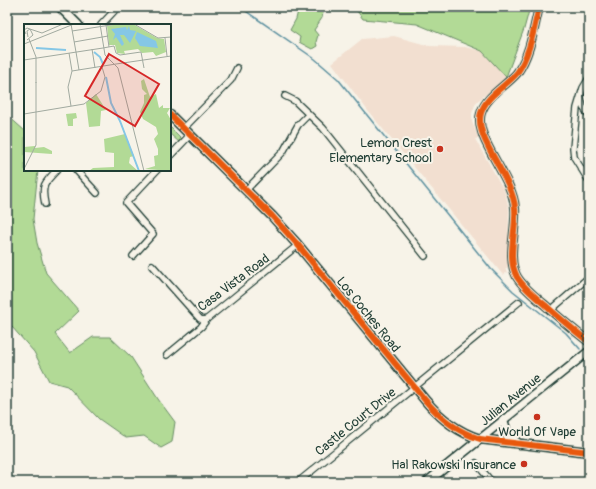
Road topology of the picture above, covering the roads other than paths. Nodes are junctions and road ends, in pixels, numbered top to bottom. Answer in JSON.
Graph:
{"nodes":[{"id":1,"x":60,"y":7,"type":"edge"},
{"id":2,"x":118,"y":7,"type":"edge"},
{"id":3,"x":539,"y":7,"type":"edge"},
{"id":4,"x":77,"y":24,"type":"edge"},
{"id":5,"x":102,"y":24,"type":"edge"},
{"id":6,"x":237,"y":68,"type":"dead end"},
{"id":7,"x":589,"y":78,"type":"edge"},
{"id":8,"x":285,"y":96,"type":"dead end"},
{"id":9,"x":580,"y":96,"type":"junction"},
{"id":10,"x":309,"y":114,"type":"junction"},
{"id":11,"x":589,"y":115,"type":"edge"},
{"id":12,"x":171,"y":116,"type":"edge"},
{"id":13,"x":184,"y":128,"type":"junction"},
{"id":14,"x":190,"y":135,"type":"junction"},
{"id":15,"x":171,"y":155,"type":"edge"},
{"id":16,"x":56,"y":171,"type":"edge"},
{"id":17,"x":77,"y":171,"type":"edge"},
{"id":18,"x":156,"y":171,"type":"edge"},
{"id":19,"x":589,"y":180,"type":"edge"},
{"id":20,"x":246,"y":190,"type":"junction"},
{"id":21,"x":96,"y":193,"type":"dead end"},
{"id":22,"x":45,"y":204,"type":"dead end"},
{"id":23,"x":298,"y":245,"type":"junction"},
{"id":24,"x":133,"y":256,"type":"dead end"},
{"id":25,"x":425,"y":256,"type":"dead end"},
{"id":26,"x":152,"y":265,"type":"dead end"},
{"id":27,"x":589,"y":277,"type":"edge"},
{"id":28,"x":520,"y":302,"type":"dead end"},
{"id":29,"x":551,"y":310,"type":"junction"},
{"id":30,"x":207,"y":319,"type":"junction"},
{"id":31,"x":589,"y":342,"type":"edge"},
{"id":32,"x":589,"y":352,"type":"edge"},
{"id":33,"x":167,"y":355,"type":"dead end"},
{"id":34,"x":414,"y":388,"type":"junction"},
{"id":35,"x":503,"y":420,"type":"junction"},
{"id":36,"x":480,"y":439,"type":"junction"},
{"id":37,"x":520,"y":444,"type":"junction"},
{"id":38,"x":589,"y":452,"type":"edge"},
{"id":39,"x":476,"y":463,"type":"dead end"},
{"id":40,"x":298,"y":482,"type":"edge"},
{"id":41,"x":428,"y":482,"type":"edge"},
{"id":42,"x":495,"y":482,"type":"edge"}],
"edges":[{"from":1,"to":4,"type":"main road"},
{"from":2,"to":5,"type":"street"},
{"from":3,"to":29,"type":"street"},
{"from":6,"to":13,"type":"street"},
{"from":7,"to":9,"type":"street"},
{"from":8,"to":10,"type":"street"},
{"from":9,"to":11,"type":"street"},
{"from":9,"to":19,"type":"street"},
{"from":10,"to":20,"type":"street"},
{"from":10,"to":25,"type":"street"},
{"from":12,"to":13,"type":"main road","name":"Los Coches Road"},
{"from":13,"to":14,"type":"main road","name":"Los Coches Road"},
{"from":14,"to":15,"type":"street"},
{"from":14,"to":20,"type":"main road","name":"Los Coches Road"},
{"from":16,"to":22,"type":"street"},
{"from":17,"to":21,"type":"street"},
{"from":18,"to":24,"type":"street"},
{"from":20,"to":23,"type":"main road","name":"Los Coches Road"},
{"from":23,"to":30,"type":"street","name":"Casa Vista Road"},
{"from":23,"to":34,"type":"main road","name":"Los Coches Road"},
{"from":26,"to":30,"type":"street","name":"Casa Vista Road"},
{"from":27,"to":29,"type":"street"},
{"from":28,"to":34,"type":"street","name":"Castle Court Drive"},
{"from":29,"to":31,"type":"street"},
{"from":30,"to":33,"type":"street"},
{"from":32,"to":35,"type":"street","name":"Julian Avenue"},
{"from":34,"to":36,"type":"main road","name":"Los Coches Road"},
{"from":34,"to":40,"type":"street","name":"Castle Court Drive"},
{"from":35,"to":36,"type":"street","name":"Julian Avenue"},
{"from":35,"to":37,"type":"main road"},
{"from":36,"to":37,"type":"main road","name":"Los Coches Road"},
{"from":36,"to":41,"type":"main road","name":"Julian Avenue"},
{"from":37,"to":38,"type":"main road","name":"Los Coches Road"},
{"from":39,"to":42,"type":"street"}]}
